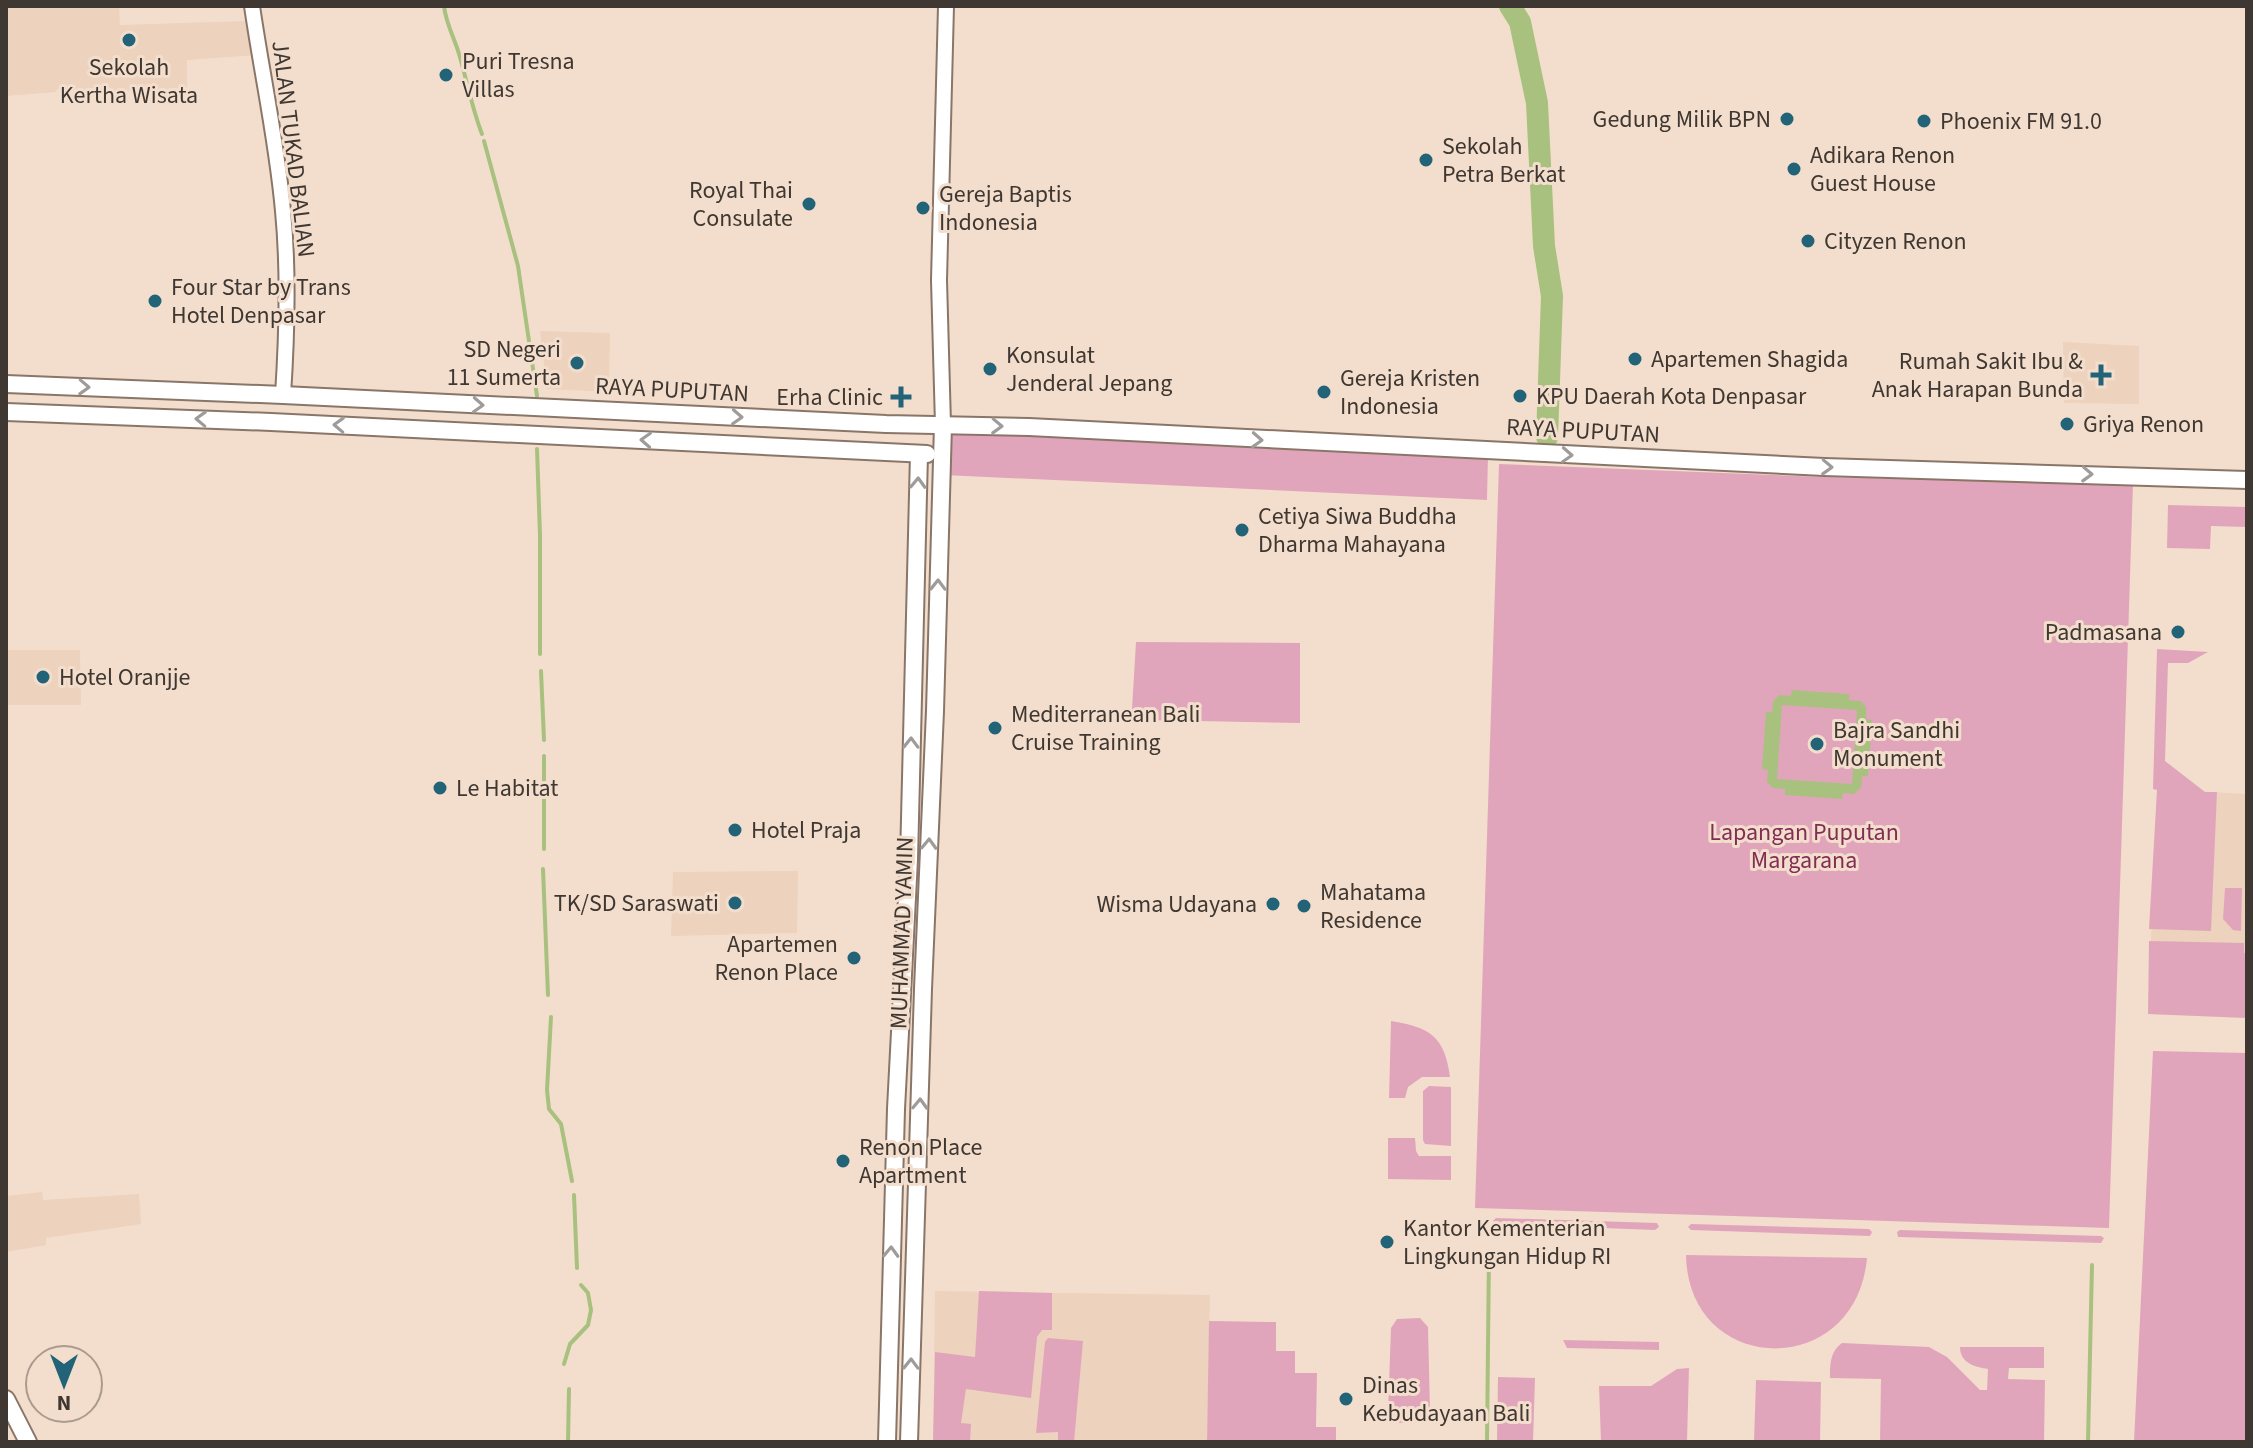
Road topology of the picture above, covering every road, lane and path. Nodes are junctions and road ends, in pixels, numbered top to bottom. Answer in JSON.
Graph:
{"nodes":[{"id":1,"x":252,"y":6,"type":"edge"},
{"id":2,"x":946,"y":6,"type":"edge"},
{"id":3,"x":6,"y":384,"type":"edge"},
{"id":4,"x":283,"y":395,"type":"junction"},
{"id":5,"x":400,"y":401,"type":"junction"},
{"id":6,"x":6,"y":412,"type":"edge"},
{"id":7,"x":792,"y":420,"type":"junction"},
{"id":8,"x":943,"y":425,"type":"junction"},
{"id":9,"x":399,"y":428,"type":"junction"},
{"id":10,"x":791,"y":447,"type":"junction"},
{"id":11,"x":919,"y":454,"type":"junction"},
{"id":12,"x":941,"y":455,"type":"junction"},
{"id":13,"x":2247,"y":480,"type":"edge"},
{"id":14,"x":890,"y":1302,"type":"junction"},
{"id":15,"x":912,"y":1302,"type":"junction"},
{"id":16,"x":6,"y":1399,"type":"edge"},
{"id":17,"x":28,"y":1442,"type":"edge"},
{"id":18,"x":887,"y":1442,"type":"edge"},
{"id":19,"x":909,"y":1442,"type":"edge"}],
"edges":[{"from":1,"to":4,"type":"street","name":"JALAN TUKAD BALIAN"},
{"from":2,"to":8,"type":"street"},
{"from":3,"to":4,"type":"main road","name":"RAYA PUPUTAN","one_way":true},
{"from":4,"to":5,"type":"main road","name":"RAYA PUPUTAN"},
{"from":5,"to":7,"type":"main road","name":"RAYA PUPUTAN","one_way":true},
{"from":5,"to":9,"type":"main road"},
{"from":9,"to":6,"type":"main road","one_way":true},
{"from":7,"to":8,"type":"main road","name":"RAYA PUPUTAN"},
{"from":7,"to":10,"type":"main road"},
{"from":8,"to":12,"type":"main road","name":"MUHAMMAD YAMIN"},
{"from":8,"to":13,"type":"main road","name":"RAYA PUPUTAN","one_way":true},
{"from":10,"to":9,"type":"main road","one_way":true},
{"from":10,"to":11,"type":"main road"},
{"from":11,"to":12,"type":"main road"},
{"from":14,"to":11,"type":"main road","name":"MUHAMMAD YAMIN","one_way":true},
{"from":15,"to":12,"type":"main road","name":"MUHAMMAD YAMIN","one_way":true},
{"from":14,"to":15,"type":"main road"},
{"from":14,"to":18,"type":"main road","name":"MUHAMMAD YAMIN"},
{"from":19,"to":15,"type":"main road","name":"MUHAMMAD YAMIN","one_way":true},
{"from":16,"to":17,"type":"main road"}]}
